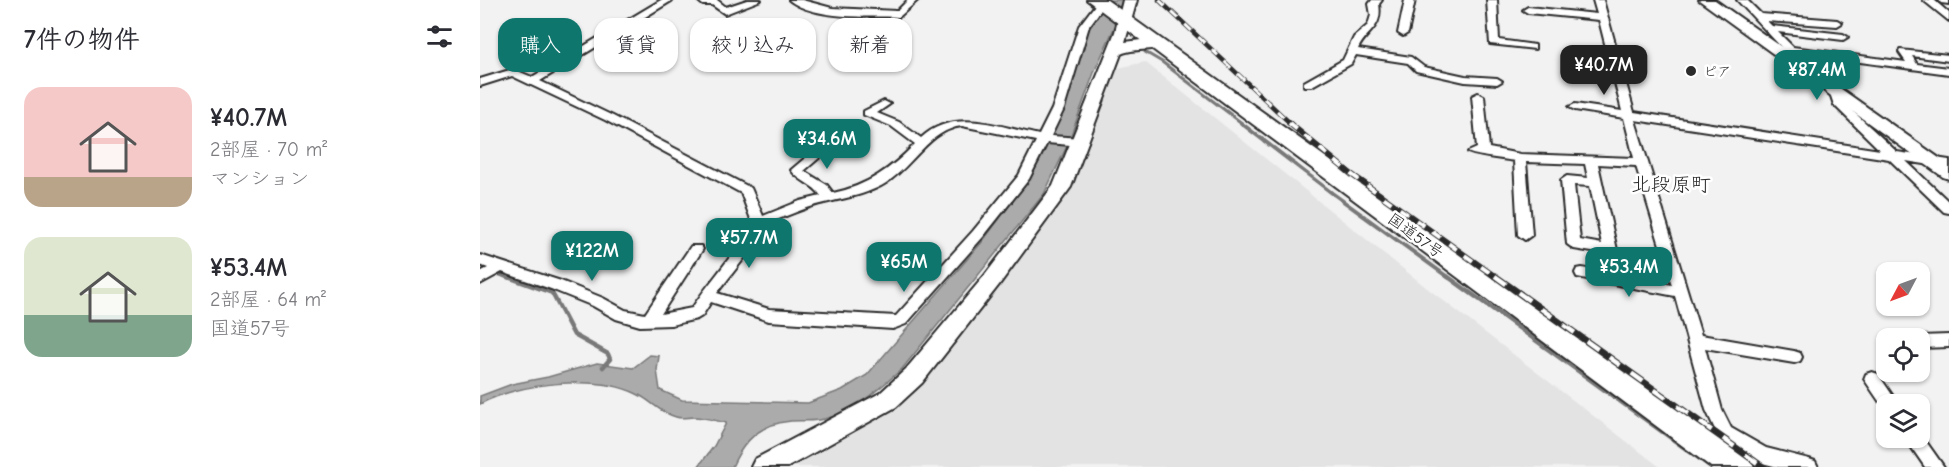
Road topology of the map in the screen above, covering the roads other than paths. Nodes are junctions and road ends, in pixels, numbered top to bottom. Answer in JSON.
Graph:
{"nodes":[{"id":1,"x":668,"y":0,"type":"edge"},
{"id":2,"x":702,"y":0,"type":"edge"},
{"id":3,"x":756,"y":0,"type":"edge"},
{"id":4,"x":794,"y":0,"type":"edge"},
{"id":5,"x":913,"y":0,"type":"edge"},
{"id":6,"x":1377,"y":0,"type":"edge"},
{"id":7,"x":1410,"y":0,"type":"edge"},
{"id":8,"x":1492,"y":0,"type":"edge"},
{"id":9,"x":1598,"y":0,"type":"edge"},
{"id":10,"x":1706,"y":0,"type":"edge"},
{"id":11,"x":1742,"y":0,"type":"edge"},
{"id":12,"x":1928,"y":0,"type":"edge"},
{"id":13,"x":1114,"y":8,"type":"edge"},
{"id":14,"x":1528,"y":10,"type":"dead end"},
{"id":15,"x":1758,"y":17,"type":"junction"},
{"id":16,"x":1604,"y":18,"type":"junction"},
{"id":17,"x":1949,"y":18,"type":"edge"},
{"id":18,"x":1837,"y":23,"type":"dead end"},
{"id":19,"x":1768,"y":28,"type":"junction"},
{"id":20,"x":1403,"y":33,"type":"dead end"},
{"id":21,"x":1843,"y":37,"type":"dead end"},
{"id":22,"x":1159,"y":45,"type":"junction"},
{"id":23,"x":1531,"y":47,"type":"dead end"},
{"id":24,"x":1352,"y":51,"type":"junction"},
{"id":25,"x":1114,"y":52,"type":"junction"},
{"id":26,"x":1789,"y":55,"type":"junction"},
{"id":27,"x":1949,"y":58,"type":"edge"},
{"id":28,"x":1914,"y":67,"type":"junction"},
{"id":29,"x":1949,"y":71,"type":"edge"},
{"id":30,"x":482,"y":80,"type":"edge"},
{"id":31,"x":532,"y":81,"type":"junction"},
{"id":32,"x":1497,"y":81,"type":"dead end"},
{"id":33,"x":1308,"y":84,"type":"dead end"},
{"id":34,"x":1835,"y":93,"type":"junction"},
{"id":35,"x":1478,"y":96,"type":"dead end"},
{"id":36,"x":884,"y":104,"type":"dead end"},
{"id":37,"x":1575,"y":107,"type":"dead end"},
{"id":38,"x":1630,"y":114,"type":"junction"},
{"id":39,"x":1045,"y":139,"type":"junction"},
{"id":40,"x":835,"y":140,"type":"dead end"},
{"id":41,"x":1078,"y":141,"type":"junction"},
{"id":42,"x":923,"y":142,"type":"junction"},
{"id":43,"x":1897,"y":157,"type":"junction"},
{"id":44,"x":1520,"y":158,"type":"junction"},
{"id":45,"x":1591,"y":160,"type":"junction"},
{"id":46,"x":1641,"y":162,"type":"junction"},
{"id":47,"x":1942,"y":164,"type":"edge"},
{"id":48,"x":1949,"y":173,"type":"edge"},
{"id":49,"x":1597,"y":183,"type":"junction"},
{"id":50,"x":829,"y":199,"type":"junction"},
{"id":51,"x":1949,"y":209,"type":"edge"},
{"id":52,"x":759,"y":222,"type":"junction"},
{"id":53,"x":1526,"y":235,"type":"dead end"},
{"id":54,"x":696,"y":249,"type":"dead end"},
{"id":55,"x":480,"y":260,"type":"edge"},
{"id":56,"x":501,"y":266,"type":"junction"},
{"id":57,"x":1582,"y":273,"type":"dead end"},
{"id":58,"x":480,"y":279,"type":"edge"},
{"id":59,"x":1681,"y":292,"type":"junction"},
{"id":60,"x":708,"y":296,"type":"junction"},
{"id":61,"x":649,"y":320,"type":"junction"},
{"id":62,"x":1694,"y":340,"type":"junction"},
{"id":63,"x":1949,"y":341,"type":"edge"},
{"id":64,"x":1930,"y":342,"type":"edge"},
{"id":65,"x":1794,"y":357,"type":"dead end"},
{"id":66,"x":1872,"y":379,"type":"dead end"},
{"id":67,"x":1883,"y":394,"type":"edge"},
{"id":68,"x":1921,"y":448,"type":"edge"},
{"id":69,"x":764,"y":467,"type":"edge"},
{"id":70,"x":1737,"y":467,"type":"edge"},
{"id":71,"x":1809,"y":467,"type":"edge"},
{"id":72,"x":1935,"y":467,"type":"edge"}],
"edges":[{"from":1,"to":31,"type":"street"},
{"from":2,"to":3,"type":"street"},
{"from":4,"to":5,"type":"street"},
{"from":6,"to":24,"type":"street"},
{"from":7,"to":20,"type":"street"},
{"from":8,"to":23,"type":"street"},
{"from":9,"to":16,"type":"street"},
{"from":10,"to":26,"type":"street"},
{"from":11,"to":15,"type":"street"},
{"from":12,"to":17,"type":"street"},
{"from":13,"to":22,"type":"highway","name":"国道57号"},
{"from":13,"to":25,"type":"street"},
{"from":13,"to":39,"type":"street"},
{"from":14,"to":16,"type":"street"},
{"from":15,"to":18,"type":"street"},
{"from":15,"to":19,"type":"street"},
{"from":16,"to":38,"type":"street"},
{"from":19,"to":21,"type":"street"},
{"from":19,"to":26,"type":"street"},
{"from":22,"to":25,"type":"street"},
{"from":22,"to":70,"type":"highway","name":"国道57号"},
{"from":24,"to":32,"type":"street"},
{"from":24,"to":33,"type":"street"},
{"from":25,"to":41,"type":"street"},
{"from":26,"to":28,"type":"street"},
{"from":26,"to":34,"type":"street"},
{"from":27,"to":28,"type":"street"},
{"from":28,"to":29,"type":"street"},
{"from":30,"to":31,"type":"street"},
{"from":31,"to":52,"type":"street"},
{"from":34,"to":43,"type":"street"},
{"from":34,"to":47,"type":"street"},
{"from":35,"to":44,"type":"street"},
{"from":36,"to":42,"type":"street"},
{"from":37,"to":38,"type":"street"},
{"from":38,"to":43,"type":"street"},
{"from":38,"to":46,"type":"street"},
{"from":39,"to":41,"type":"street"},
{"from":39,"to":42,"type":"street"},
{"from":39,"to":60,"type":"street"},
{"from":40,"to":50,"type":"street"},
{"from":41,"to":69,"type":"street"},
{"from":42,"to":50,"type":"street"},
{"from":43,"to":47,"type":"street"},
{"from":43,"to":51,"type":"street"},
{"from":44,"to":45,"type":"street"},
{"from":44,"to":53,"type":"street"},
{"from":45,"to":46,"type":"street"},
{"from":45,"to":49,"type":"street"},
{"from":46,"to":59,"type":"street"},
{"from":47,"to":48,"type":"street"},
{"from":49,"to":49,"type":"street"},
{"from":50,"to":52,"type":"street"},
{"from":52,"to":60,"type":"street"},
{"from":54,"to":61,"type":"street"},
{"from":55,"to":56,"type":"street"},
{"from":56,"to":58,"type":"street"},
{"from":56,"to":61,"type":"street"},
{"from":57,"to":59,"type":"street"},
{"from":59,"to":62,"type":"street"},
{"from":60,"to":61,"type":"street"},
{"from":62,"to":65,"type":"street"},
{"from":62,"to":71,"type":"street"},
{"from":63,"to":64,"type":"street"},
{"from":66,"to":67,"type":"street"},
{"from":68,"to":72,"type":"street"}]}
